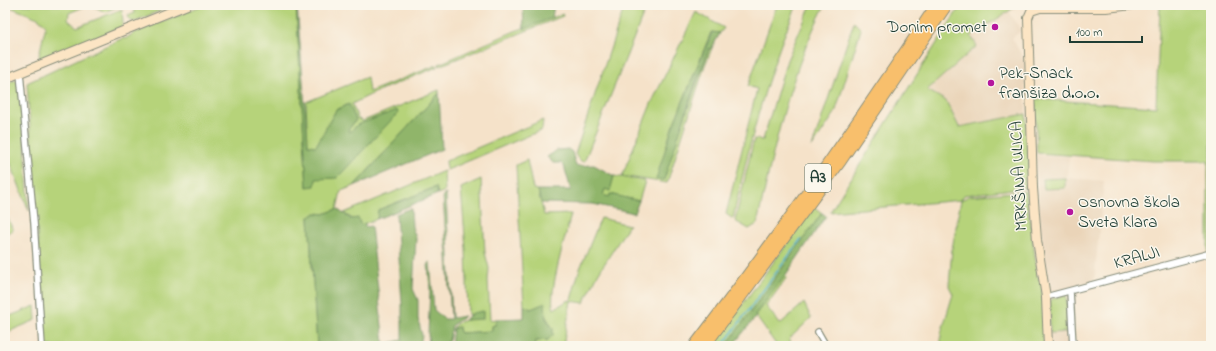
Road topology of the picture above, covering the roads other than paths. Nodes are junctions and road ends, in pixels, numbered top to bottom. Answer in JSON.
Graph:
{"nodes":[{"id":1,"x":187,"y":5,"type":"edge"},
{"id":2,"x":936,"y":5,"type":"edge"},
{"id":3,"x":947,"y":5,"type":"edge"},
{"id":4,"x":1133,"y":5,"type":"edge"},
{"id":5,"x":20,"y":73,"type":"junction"},
{"id":6,"x":5,"y":79,"type":"edge"},
{"id":7,"x":1211,"y":253,"type":"edge"},
{"id":8,"x":1070,"y":291,"type":"junction"},
{"id":9,"x":1046,"y":297,"type":"junction"},
{"id":10,"x":818,"y":332,"type":"dead end"},
{"id":11,"x":42,"y":346,"type":"edge"},
{"id":12,"x":694,"y":346,"type":"edge"},
{"id":13,"x":705,"y":346,"type":"edge"},
{"id":14,"x":826,"y":346,"type":"edge"},
{"id":15,"x":1048,"y":346,"type":"edge"},
{"id":16,"x":1073,"y":346,"type":"edge"}],
"edges":[{"from":1,"to":5,"type":"street"},
{"from":2,"to":12,"type":"highway","number":"A3"},
{"from":3,"to":13,"type":"highway","number":"A3"},
{"from":4,"to":9,"type":"street","name":"MRKŠINA ULICA"},
{"from":5,"to":6,"type":"street"},
{"from":5,"to":11,"type":"street"},
{"from":7,"to":8,"type":"street","name":"KRALJI"},
{"from":8,"to":9,"type":"street","name":"KRALJI"},
{"from":8,"to":16,"type":"street"},
{"from":9,"to":15,"type":"street","name":"MRKŠINA ULICA"},
{"from":10,"to":14,"type":"street"}]}
